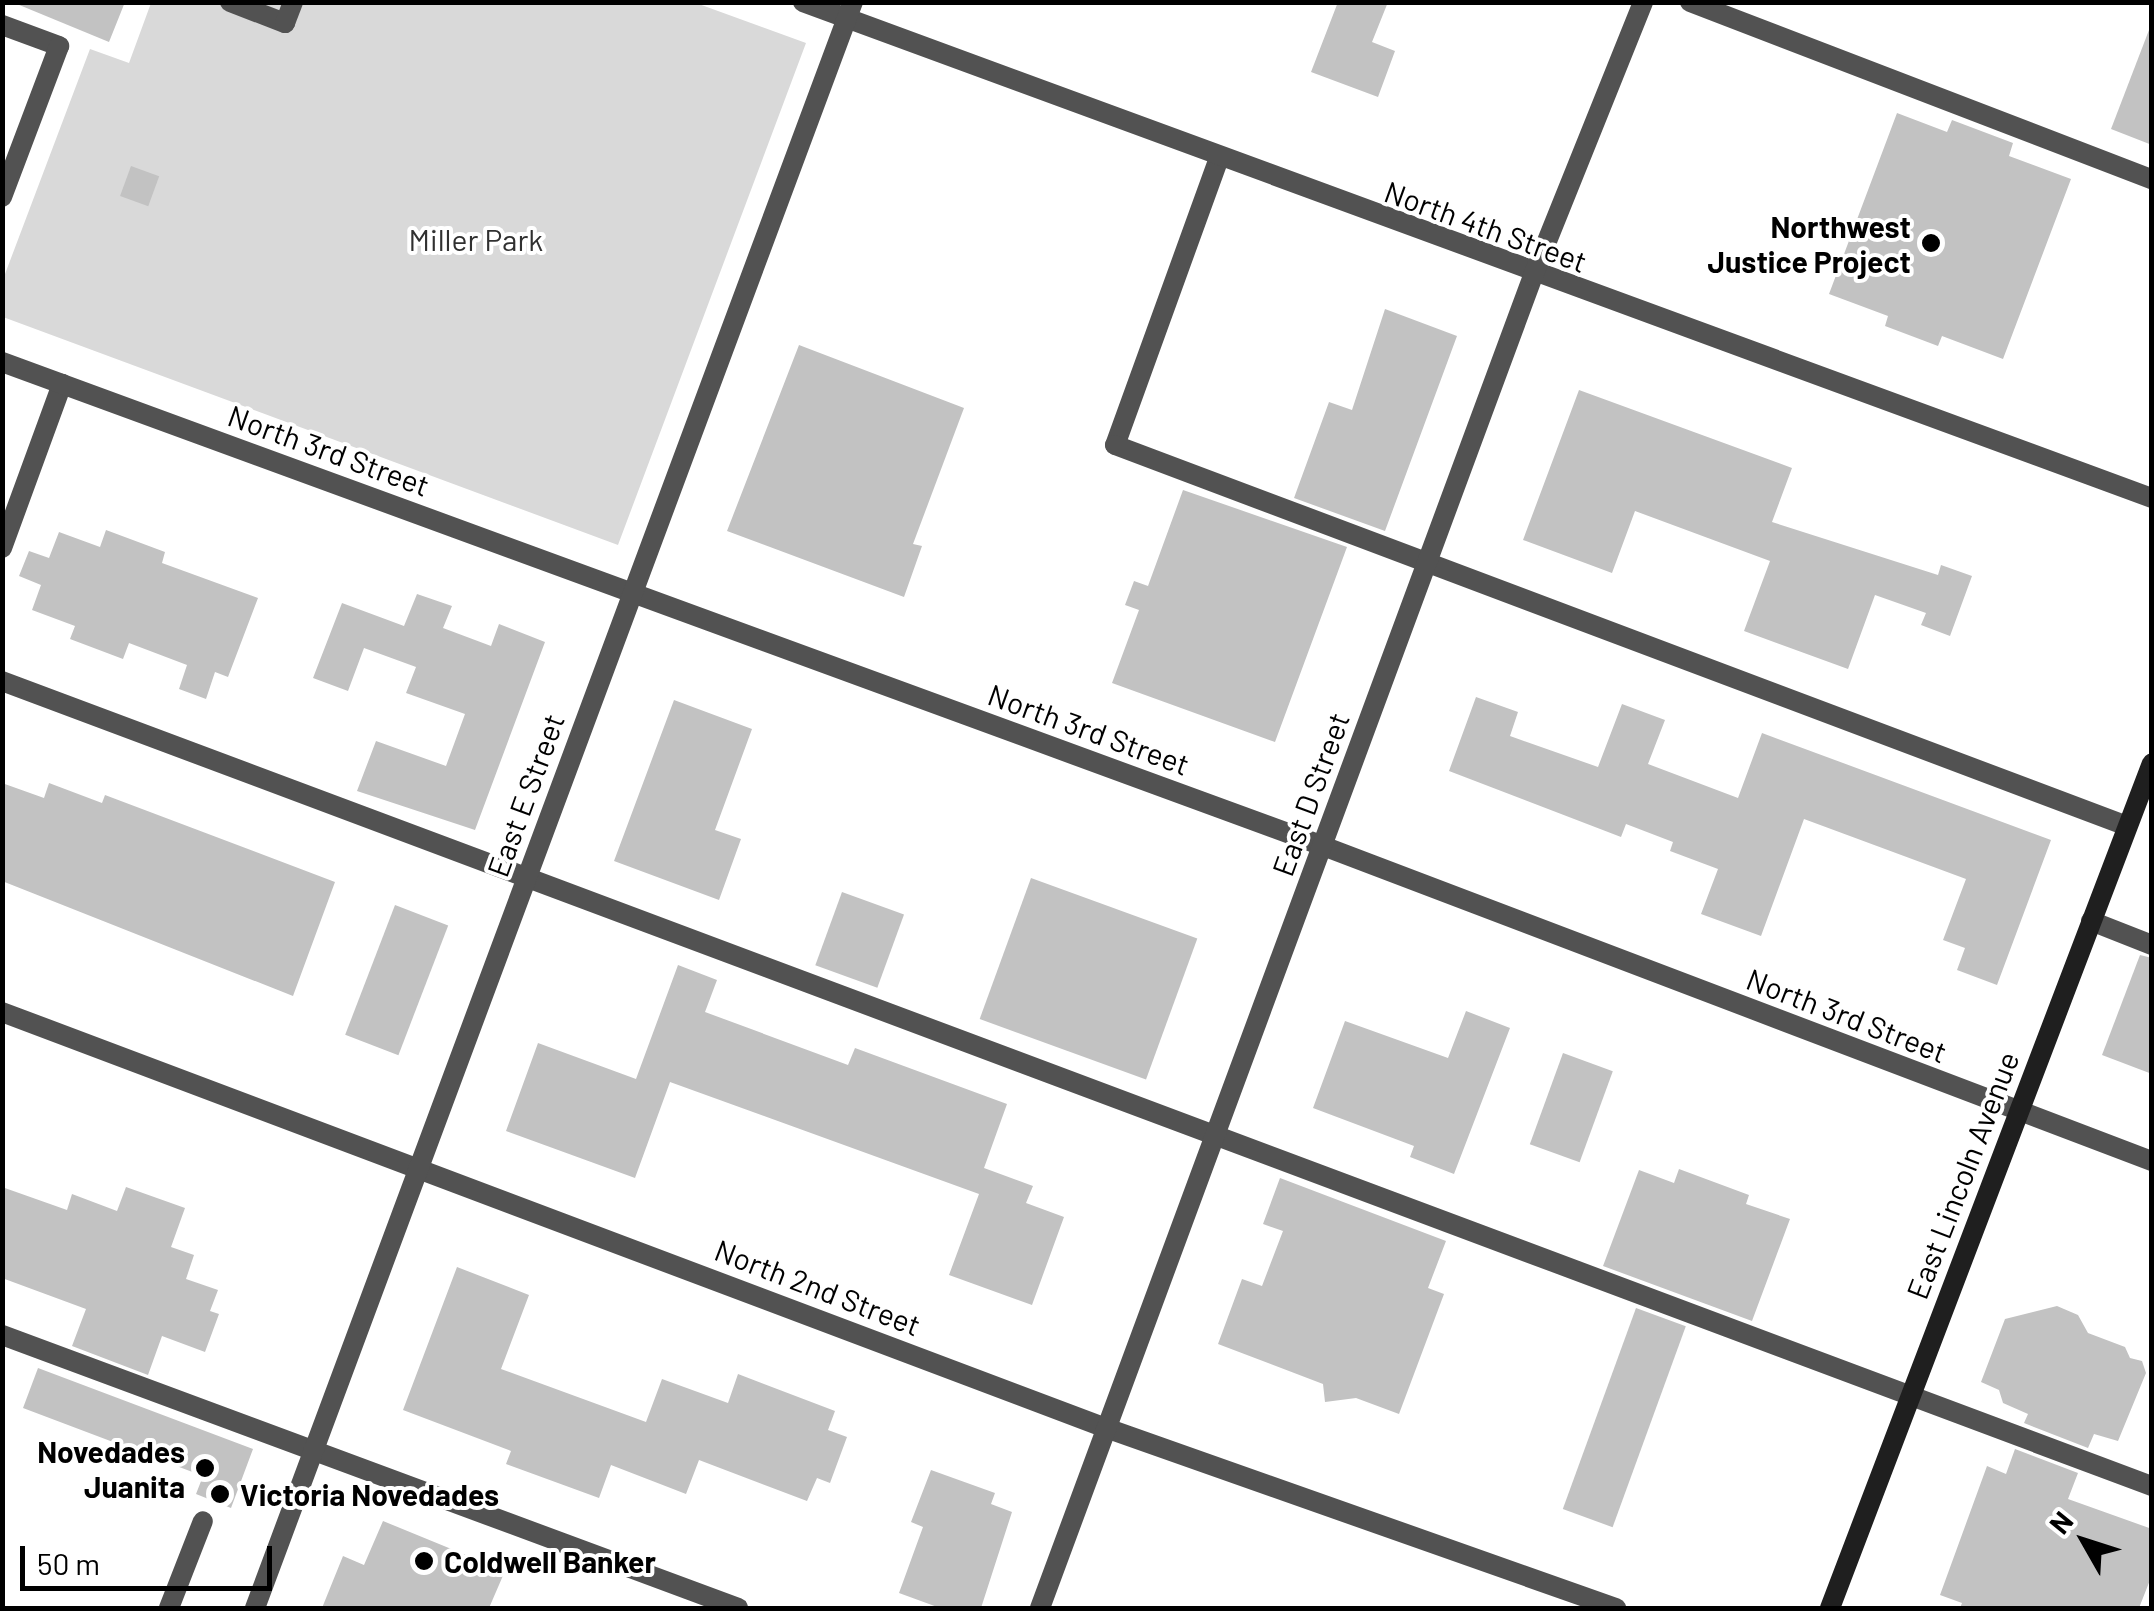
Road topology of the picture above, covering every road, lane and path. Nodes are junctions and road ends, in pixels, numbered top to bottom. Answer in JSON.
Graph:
{"nodes":[{"id":1,"x":230,"y":2,"type":"edge"},
{"id":2,"x":293,"y":2,"type":"edge"},
{"id":3,"x":803,"y":2,"type":"edge"},
{"id":4,"x":1643,"y":2,"type":"edge"},
{"id":5,"x":1690,"y":2,"type":"edge"},
{"id":6,"x":850,"y":11,"type":"edge"},
{"id":7,"x":2,"y":25,"type":"edge"},
{"id":8,"x":1219,"y":158,"type":"junction"},
{"id":9,"x":2152,"y":179,"type":"edge"},
{"id":10,"x":2,"y":197,"type":"edge"},
{"id":11,"x":1533,"y":276,"type":"junction"},
{"id":12,"x":2,"y":362,"type":"edge"},
{"id":13,"x":62,"y":384,"type":"junction"},
{"id":14,"x":2152,"y":498,"type":"edge"},
{"id":15,"x":2,"y":548,"type":"edge"},
{"id":16,"x":1427,"y":563,"type":"junction"},
{"id":17,"x":631,"y":593,"type":"junction"},
{"id":18,"x":2,"y":681,"type":"edge"},
{"id":19,"x":2152,"y":763,"type":"edge"},
{"id":20,"x":2128,"y":826,"type":"junction"},
{"id":21,"x":1323,"y":846,"type":"junction"},
{"id":22,"x":526,"y":882,"type":"junction"},
{"id":23,"x":2091,"y":921,"type":"junction"},
{"id":24,"x":2152,"y":945,"type":"edge"},
{"id":25,"x":2,"y":1012,"type":"edge"},
{"id":26,"x":2018,"y":1113,"type":"junction"},
{"id":27,"x":1212,"y":1136,"type":"junction"},
{"id":28,"x":2152,"y":1161,"type":"edge"},
{"id":29,"x":415,"y":1166,"type":"junction"},
{"id":30,"x":2,"y":1335,"type":"edge"},
{"id":31,"x":1910,"y":1398,"type":"junction"},
{"id":32,"x":1106,"y":1428,"type":"junction"},
{"id":33,"x":312,"y":1449,"type":"junction"},
{"id":34,"x":2152,"y":1486,"type":"edge"},
{"id":35,"x":202,"y":1521,"type":"dead end"},
{"id":36,"x":168,"y":1608,"type":"edge"},
{"id":37,"x":254,"y":1608,"type":"edge"},
{"id":38,"x":738,"y":1608,"type":"edge"},
{"id":39,"x":1040,"y":1608,"type":"edge"},
{"id":40,"x":1616,"y":1608,"type":"edge"},
{"id":41,"x":1830,"y":1608,"type":"edge"}],
"edges":[{"from":1,"to":2,"type":"street"},
{"from":3,"to":6,"type":"street","name":"North 4th Street"},
{"from":4,"to":11,"type":"street","name":"East D Street"},
{"from":5,"to":9,"type":"street"},
{"from":6,"to":8,"type":"street","name":"North 4th Street"},
{"from":6,"to":17,"type":"street","name":"East E Street"},
{"from":7,"to":10,"type":"street"},
{"from":8,"to":11,"type":"street","name":"North 4th Street"},
{"from":8,"to":16,"type":"street"},
{"from":11,"to":14,"type":"street","name":"North 4th Street"},
{"from":11,"to":16,"type":"street","name":"East D Street"},
{"from":12,"to":13,"type":"street","name":"North 3rd Street"},
{"from":13,"to":15,"type":"street"},
{"from":13,"to":17,"type":"street","name":"North 3rd Street"},
{"from":16,"to":20,"type":"street"},
{"from":16,"to":21,"type":"street","name":"East D Street"},
{"from":17,"to":21,"type":"street","name":"North 3rd Street"},
{"from":17,"to":22,"type":"street","name":"East E Street"},
{"from":18,"to":22,"type":"street"},
{"from":19,"to":20,"type":"street","name":"East Lincoln Avenue"},
{"from":20,"to":23,"type":"street","name":"East Lincoln Avenue"},
{"from":21,"to":26,"type":"street","name":"North 3rd Street"},
{"from":21,"to":27,"type":"street","name":"East D Street"},
{"from":22,"to":27,"type":"street"},
{"from":22,"to":29,"type":"street","name":"East E Street"},
{"from":23,"to":24,"type":"street"},
{"from":23,"to":26,"type":"street","name":"East Lincoln Avenue"},
{"from":25,"to":29,"type":"street","name":"North 2nd Street"},
{"from":26,"to":28,"type":"street","name":"North 3rd Street"},
{"from":26,"to":31,"type":"street","name":"East Lincoln Avenue"},
{"from":27,"to":31,"type":"street"},
{"from":27,"to":32,"type":"street","name":"East D Street"},
{"from":29,"to":32,"type":"street","name":"North 2nd Street"},
{"from":29,"to":33,"type":"street","name":"East E Street"},
{"from":30,"to":33,"type":"street"},
{"from":31,"to":34,"type":"street"},
{"from":31,"to":41,"type":"street","name":"East Lincoln Avenue"},
{"from":32,"to":39,"type":"street","name":"East D Street"},
{"from":32,"to":40,"type":"street","name":"North 2nd Street"},
{"from":33,"to":37,"type":"street","name":"East E Street"},
{"from":33,"to":38,"type":"street"},
{"from":35,"to":36,"type":"street"}]}
